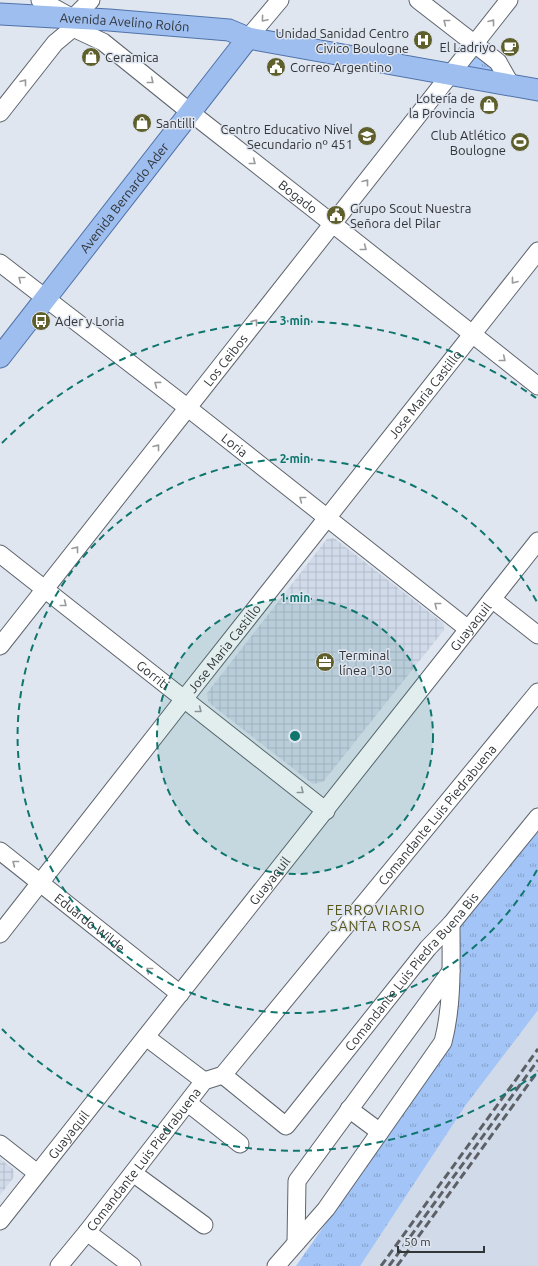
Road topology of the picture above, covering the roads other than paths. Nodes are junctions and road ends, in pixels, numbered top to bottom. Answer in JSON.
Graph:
{"nodes":[{"id":1,"x":40,"y":0,"type":"edge"},
{"id":2,"x":91,"y":0,"type":"edge"},
{"id":3,"x":280,"y":0,"type":"edge"},
{"id":4,"x":418,"y":0,"type":"edge"},
{"id":5,"x":509,"y":0,"type":"edge"},
{"id":6,"x":0,"y":14,"type":"edge"},
{"id":7,"x":73,"y":23,"type":"junction"},
{"id":8,"x":0,"y":24,"type":"edge"},
{"id":9,"x":248,"y":38,"type":"junction"},
{"id":10,"x":475,"y":44,"type":"junction"},
{"id":11,"x":451,"y":74,"type":"junction"},
{"id":12,"x":511,"y":85,"type":"junction"},
{"id":13,"x":538,"y":90,"type":"edge"},
{"id":14,"x":190,"y":112,"type":"junction"},
{"id":15,"x":0,"y":113,"type":"edge"},
{"id":16,"x":333,"y":224,"type":"junction"},
{"id":17,"x":538,"y":251,"type":"edge"},
{"id":18,"x":0,"y":263,"type":"edge"},
{"id":19,"x":46,"y":299,"type":"junction"},
{"id":20,"x":473,"y":334,"type":"junction"},
{"id":21,"x":0,"y":357,"type":"edge"},
{"id":22,"x":538,"y":386,"type":"edge"},
{"id":23,"x":188,"y":408,"type":"junction"},
{"id":24,"x":327,"y":518,"type":"junction"},
{"id":25,"x":538,"y":541,"type":"edge"},
{"id":26,"x":0,"y":554,"type":"edge"},
{"id":27,"x":44,"y":589,"type":"junction"},
{"id":28,"x":492,"y":599,"type":"junction"},
{"id":29,"x":468,"y":629,"type":"junction"},
{"id":30,"x":538,"y":635,"type":"edge"},
{"id":31,"x":0,"y":646,"type":"edge"},
{"id":32,"x":538,"y":692,"type":"edge"},
{"id":33,"x":184,"y":699,"type":"junction"},
{"id":34,"x":326,"y":811,"type":"junction"},
{"id":35,"x":538,"y":817,"type":"edge"},
{"id":36,"x":0,"y":851,"type":"edge"},
{"id":37,"x":40,"y":883,"type":"junction"},
{"id":38,"x":450,"y":924,"type":"junction"},
{"id":39,"x":0,"y":934,"type":"edge"},
{"id":40,"x":451,"y":970,"type":"junction"},
{"id":41,"x":180,"y":994,"type":"junction"},
{"id":42,"x":146,"y":1037,"type":"junction"},
{"id":43,"x":223,"y":1075,"type":"junction"},
{"id":44,"x":204,"y":1081,"type":"junction"},
{"id":45,"x":188,"y":1103,"type":"junction"},
{"id":46,"x":349,"y":1109,"type":"junction"},
{"id":47,"x":380,"y":1132,"type":"junction"},
{"id":48,"x":0,"y":1144,"type":"edge"},
{"id":49,"x":240,"y":1144,"type":"dead end"},
{"id":50,"x":37,"y":1173,"type":"junction"},
{"id":51,"x":133,"y":1173,"type":"junction"},
{"id":52,"x":0,"y":1221,"type":"edge"},
{"id":53,"x":204,"y":1226,"type":"dead end"},
{"id":54,"x":87,"y":1232,"type":"junction"},
{"id":55,"x":296,"y":1243,"type":"junction"},
{"id":56,"x":59,"y":1266,"type":"edge"},
{"id":57,"x":132,"y":1266,"type":"edge"},
{"id":58,"x":276,"y":1266,"type":"edge"}],
"edges":[{"from":1,"to":7,"type":"street","name":"Bogado"},
{"from":2,"to":7,"type":"street"},
{"from":3,"to":9,"type":"street","one_way":true},
{"from":10,"to":4,"type":"street","one_way":true},
{"from":10,"to":5,"type":"street","name":"Los Ceibos","one_way":true},
{"from":6,"to":7,"type":"main road","name":"Avenida Avelino Rolón"},
{"from":7,"to":8,"type":"main road","name":"Avenida Avelino Rolón"},
{"from":7,"to":9,"type":"main road","name":"Avenida Avelino Rolón"},
{"from":7,"to":14,"type":"street","name":"Bogado","one_way":true},
{"from":15,"to":7,"type":"street","one_way":true},
{"from":9,"to":11,"type":"main road","name":"Avenida Avelino Rolón"},
{"from":9,"to":14,"type":"main road","name":"Avenida Bernardo Ader"},
{"from":10,"to":11,"type":"street","name":"Los Ceibos"},
{"from":10,"to":12,"type":"street"},
{"from":11,"to":12,"type":"main road","name":"Avenida Avelino Rolón"},
{"from":16,"to":11,"type":"street","name":"Los Ceibos","one_way":true},
{"from":12,"to":13,"type":"main road","name":"Avenida Avelino Rolón"},
{"from":14,"to":16,"type":"street","name":"Bogado","one_way":true},
{"from":14,"to":19,"type":"main road","name":"Avenida Bernardo Ader"},
{"from":16,"to":20,"type":"street","name":"Bogado","one_way":true},
{"from":23,"to":16,"type":"street","name":"Los Ceibos","one_way":true},
{"from":17,"to":20,"type":"street","name":"Jose Maria Castillo","one_way":true},
{"from":19,"to":18,"type":"street","name":"Loria","one_way":true},
{"from":19,"to":21,"type":"main road","name":"Avenida Bernardo Ader"},
{"from":23,"to":19,"type":"street","name":"Loria","one_way":true},
{"from":20,"to":22,"type":"street","name":"Bogado","one_way":true},
{"from":20,"to":24,"type":"street","name":"Jose Maria Castillo"},
{"from":24,"to":23,"type":"street","name":"Loria","one_way":true},
{"from":27,"to":23,"type":"street","name":"Los Ceibos","one_way":true},
{"from":29,"to":24,"type":"street","name":"Loria","one_way":true},
{"from":24,"to":33,"type":"street","name":"Jose Maria Castillo"},
{"from":25,"to":28,"type":"street","name":"Guayaquil"},
{"from":26,"to":27,"type":"street","name":"Gorriti"},
{"from":27,"to":31,"type":"street","name":"Los Ceibos"},
{"from":27,"to":33,"type":"street","name":"Gorriti","one_way":true},
{"from":28,"to":29,"type":"street","name":"Guayaquil"},
{"from":28,"to":30,"type":"street"},
{"from":29,"to":34,"type":"street","name":"Guayaquil"},
{"from":32,"to":43,"type":"street","name":"Comandante Luis Piedrabuena"},
{"from":33,"to":34,"type":"street","name":"Gorriti","one_way":true},
{"from":33,"to":37,"type":"street","name":"Jose Maria Castillo"},
{"from":34,"to":41,"type":"street","name":"Guayaquil"},
{"from":35,"to":38,"type":"street","name":"Comandante Luis Piedra Buena Bis"},
{"from":37,"to":36,"type":"street","name":"Eduardo Wilde","one_way":true},
{"from":37,"to":39,"type":"street","name":"Jose Maria Castillo"},
{"from":41,"to":37,"type":"street","name":"Eduardo Wilde","one_way":true},
{"from":38,"to":40,"type":"street"},
{"from":38,"to":43,"type":"street","name":"Comandante Luis Piedra Buena Bis"},
{"from":40,"to":46,"type":"street"},
{"from":40,"to":47,"type":"street"},
{"from":41,"to":42,"type":"street","name":"Guayaquil"},
{"from":42,"to":44,"type":"street"},
{"from":42,"to":50,"type":"street","name":"Guayaquil"},
{"from":43,"to":44,"type":"street","name":"Comandante Luis Piedrabuena"},
{"from":44,"to":45,"type":"street","name":"Comandante Luis Piedrabuena"},
{"from":45,"to":49,"type":"street"},
{"from":45,"to":51,"type":"street","name":"Comandante Luis Piedrabuena"},
{"from":46,"to":47,"type":"street"},
{"from":46,"to":55,"type":"street"},
{"from":47,"to":55,"type":"street"},
{"from":48,"to":50,"type":"street"},
{"from":50,"to":52,"type":"street","name":"Guayaquil"},
{"from":51,"to":53,"type":"street"},
{"from":51,"to":54,"type":"street","name":"Comandante Luis Piedrabuena"},
{"from":54,"to":56,"type":"street","name":"Comandante Luis Piedrabuena"},
{"from":54,"to":57,"type":"street"},
{"from":55,"to":58,"type":"street"}]}
